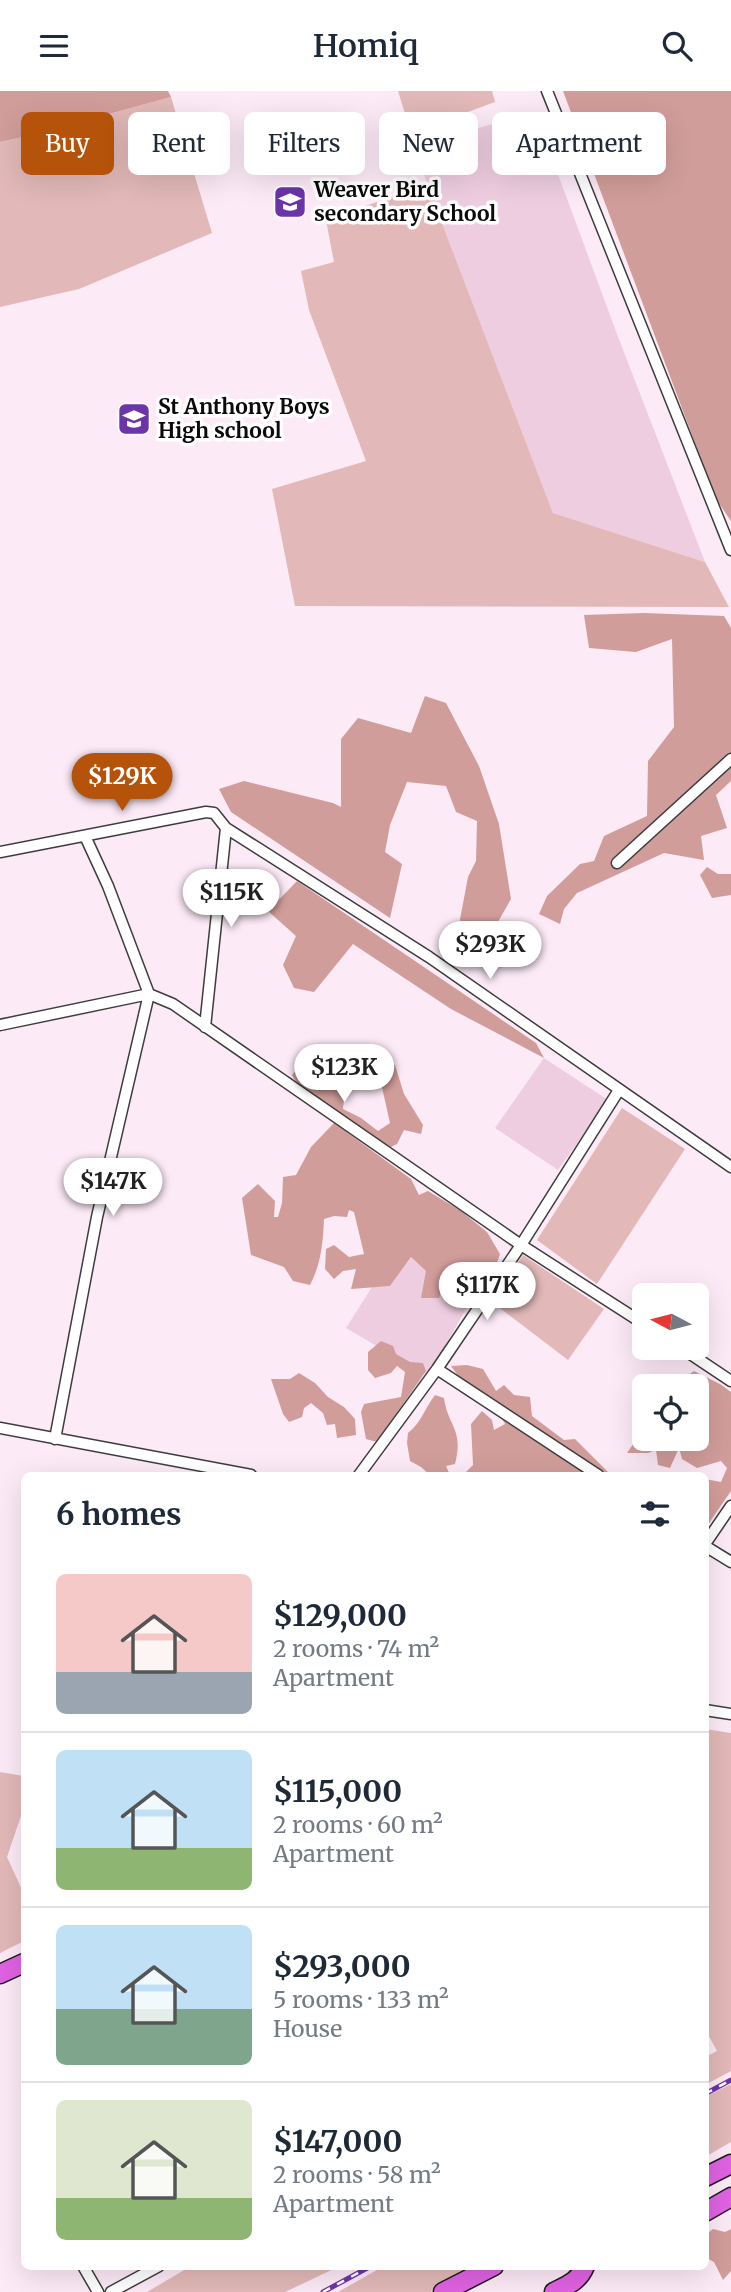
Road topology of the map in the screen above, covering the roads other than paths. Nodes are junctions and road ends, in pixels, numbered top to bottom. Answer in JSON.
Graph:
{"nodes":[{"id":1,"x":547,"y":91,"type":"edge"},
{"id":2,"x":731,"y":547,"type":"edge"},
{"id":3,"x":731,"y":759,"type":"edge"},
{"id":4,"x":226,"y":828,"type":"junction"},
{"id":5,"x":85,"y":837,"type":"junction"},
{"id":6,"x":0,"y":852,"type":"edge"},
{"id":7,"x":617,"y":863,"type":"dead end"},
{"id":8,"x":149,"y":994,"type":"junction"},
{"id":9,"x":0,"y":1025,"type":"edge"},
{"id":10,"x":205,"y":1027,"type":"junction"},
{"id":11,"x":619,"y":1090,"type":"junction"},
{"id":12,"x":731,"y":1167,"type":"edge"},
{"id":13,"x":521,"y":1245,"type":"junction"},
{"id":14,"x":632,"y":1316,"type":"edge"},
{"id":15,"x":700,"y":1360,"type":"edge"},
{"id":16,"x":437,"y":1369,"type":"junction"},
{"id":17,"x":731,"y":1381,"type":"edge"},
{"id":18,"x":0,"y":1429,"type":"edge"},
{"id":19,"x":55,"y":1439,"type":"junction"},
{"id":20,"x":235,"y":1472,"type":"edge"},
{"id":21,"x":361,"y":1472,"type":"edge"},
{"id":22,"x":593,"y":1472,"type":"edge"},
{"id":23,"x":731,"y":1506,"type":"edge"},
{"id":24,"x":709,"y":1539,"type":"edge"},
{"id":25,"x":709,"y":1548,"type":"edge"},
{"id":26,"x":731,"y":1562,"type":"edge"},
{"id":27,"x":709,"y":1711,"type":"edge"},
{"id":28,"x":731,"y":1714,"type":"edge"},
{"id":29,"x":21,"y":1964,"type":"edge"},
{"id":30,"x":0,"y":1974,"type":"edge"},
{"id":31,"x":731,"y":2164,"type":"edge"},
{"id":32,"x":709,"y":2175,"type":"edge"},
{"id":33,"x":731,"y":2197,"type":"edge"},
{"id":34,"x":709,"y":2210,"type":"edge"},
{"id":35,"x":85,"y":2270,"type":"edge"},
{"id":36,"x":152,"y":2270,"type":"edge"},
{"id":37,"x":486,"y":2270,"type":"edge"},
{"id":38,"x":585,"y":2270,"type":"edge"},
{"id":39,"x":98,"y":2292,"type":"edge"},
{"id":40,"x":111,"y":2292,"type":"edge"},
{"id":41,"x":443,"y":2292,"type":"edge"},
{"id":42,"x":554,"y":2292,"type":"edge"}],
"edges":[{"from":1,"to":2,"type":"street"},
{"from":3,"to":7,"type":"street"},
{"from":4,"to":5,"type":"street"},
{"from":4,"to":10,"type":"street"},
{"from":4,"to":11,"type":"street"},
{"from":5,"to":6,"type":"street"},
{"from":5,"to":8,"type":"street"},
{"from":8,"to":9,"type":"street"},
{"from":8,"to":10,"type":"street"},
{"from":8,"to":19,"type":"street"},
{"from":10,"to":13,"type":"street"},
{"from":11,"to":12,"type":"street"},
{"from":11,"to":13,"type":"street"},
{"from":13,"to":14,"type":"street"},
{"from":13,"to":16,"type":"street"},
{"from":15,"to":17,"type":"street"},
{"from":16,"to":21,"type":"street"},
{"from":16,"to":22,"type":"street"},
{"from":18,"to":19,"type":"street"},
{"from":19,"to":20,"type":"street"},
{"from":23,"to":24,"type":"street"},
{"from":25,"to":26,"type":"street"},
{"from":27,"to":28,"type":"street"},
{"from":29,"to":30,"type":"highway"},
{"from":31,"to":32,"type":"highway"},
{"from":33,"to":34,"type":"highway"},
{"from":35,"to":39,"type":"street"},
{"from":36,"to":40,"type":"street"},
{"from":37,"to":41,"type":"highway"},
{"from":38,"to":42,"type":"highway"}]}
